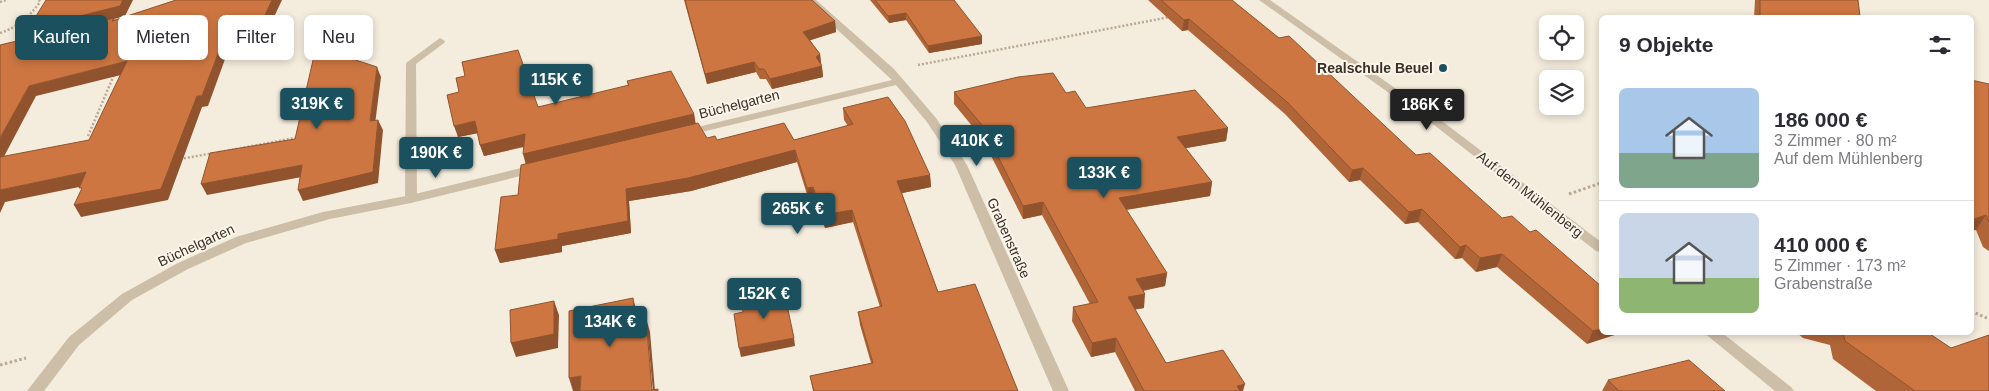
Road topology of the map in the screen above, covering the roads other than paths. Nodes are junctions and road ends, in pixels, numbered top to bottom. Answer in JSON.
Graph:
{"nodes":[{"id":1,"x":810,"y":0,"type":"edge"},
{"id":2,"x":1264,"y":0,"type":"edge"},
{"id":3,"x":440,"y":41,"type":"dead end"},
{"id":4,"x":899,"y":81,"type":"junction"},
{"id":5,"x":677,"y":134,"type":"edge"},
{"id":6,"x":552,"y":165,"type":"edge"},
{"id":7,"x":411,"y":199,"type":"junction"},
{"id":8,"x":1599,"y":246,"type":"edge"},
{"id":9,"x":1714,"y":335,"type":"edge"},
{"id":10,"x":35,"y":391,"type":"edge"},
{"id":11,"x":1061,"y":391,"type":"edge"},
{"id":12,"x":1786,"y":391,"type":"edge"}],
"edges":[{"from":1,"to":4,"type":"street","name":"Grabenstraße"},
{"from":2,"to":8,"type":"street","name":"Auf dem Mühlenberg"},
{"from":3,"to":7,"type":"street"},
{"from":4,"to":5,"type":"street","name":"Büchelgarten"},
{"from":4,"to":11,"type":"street","name":"Grabenstraße"},
{"from":6,"to":7,"type":"street","name":"Büchelgarten"},
{"from":7,"to":10,"type":"street","name":"Büchelgarten"},
{"from":9,"to":12,"type":"street"}]}
